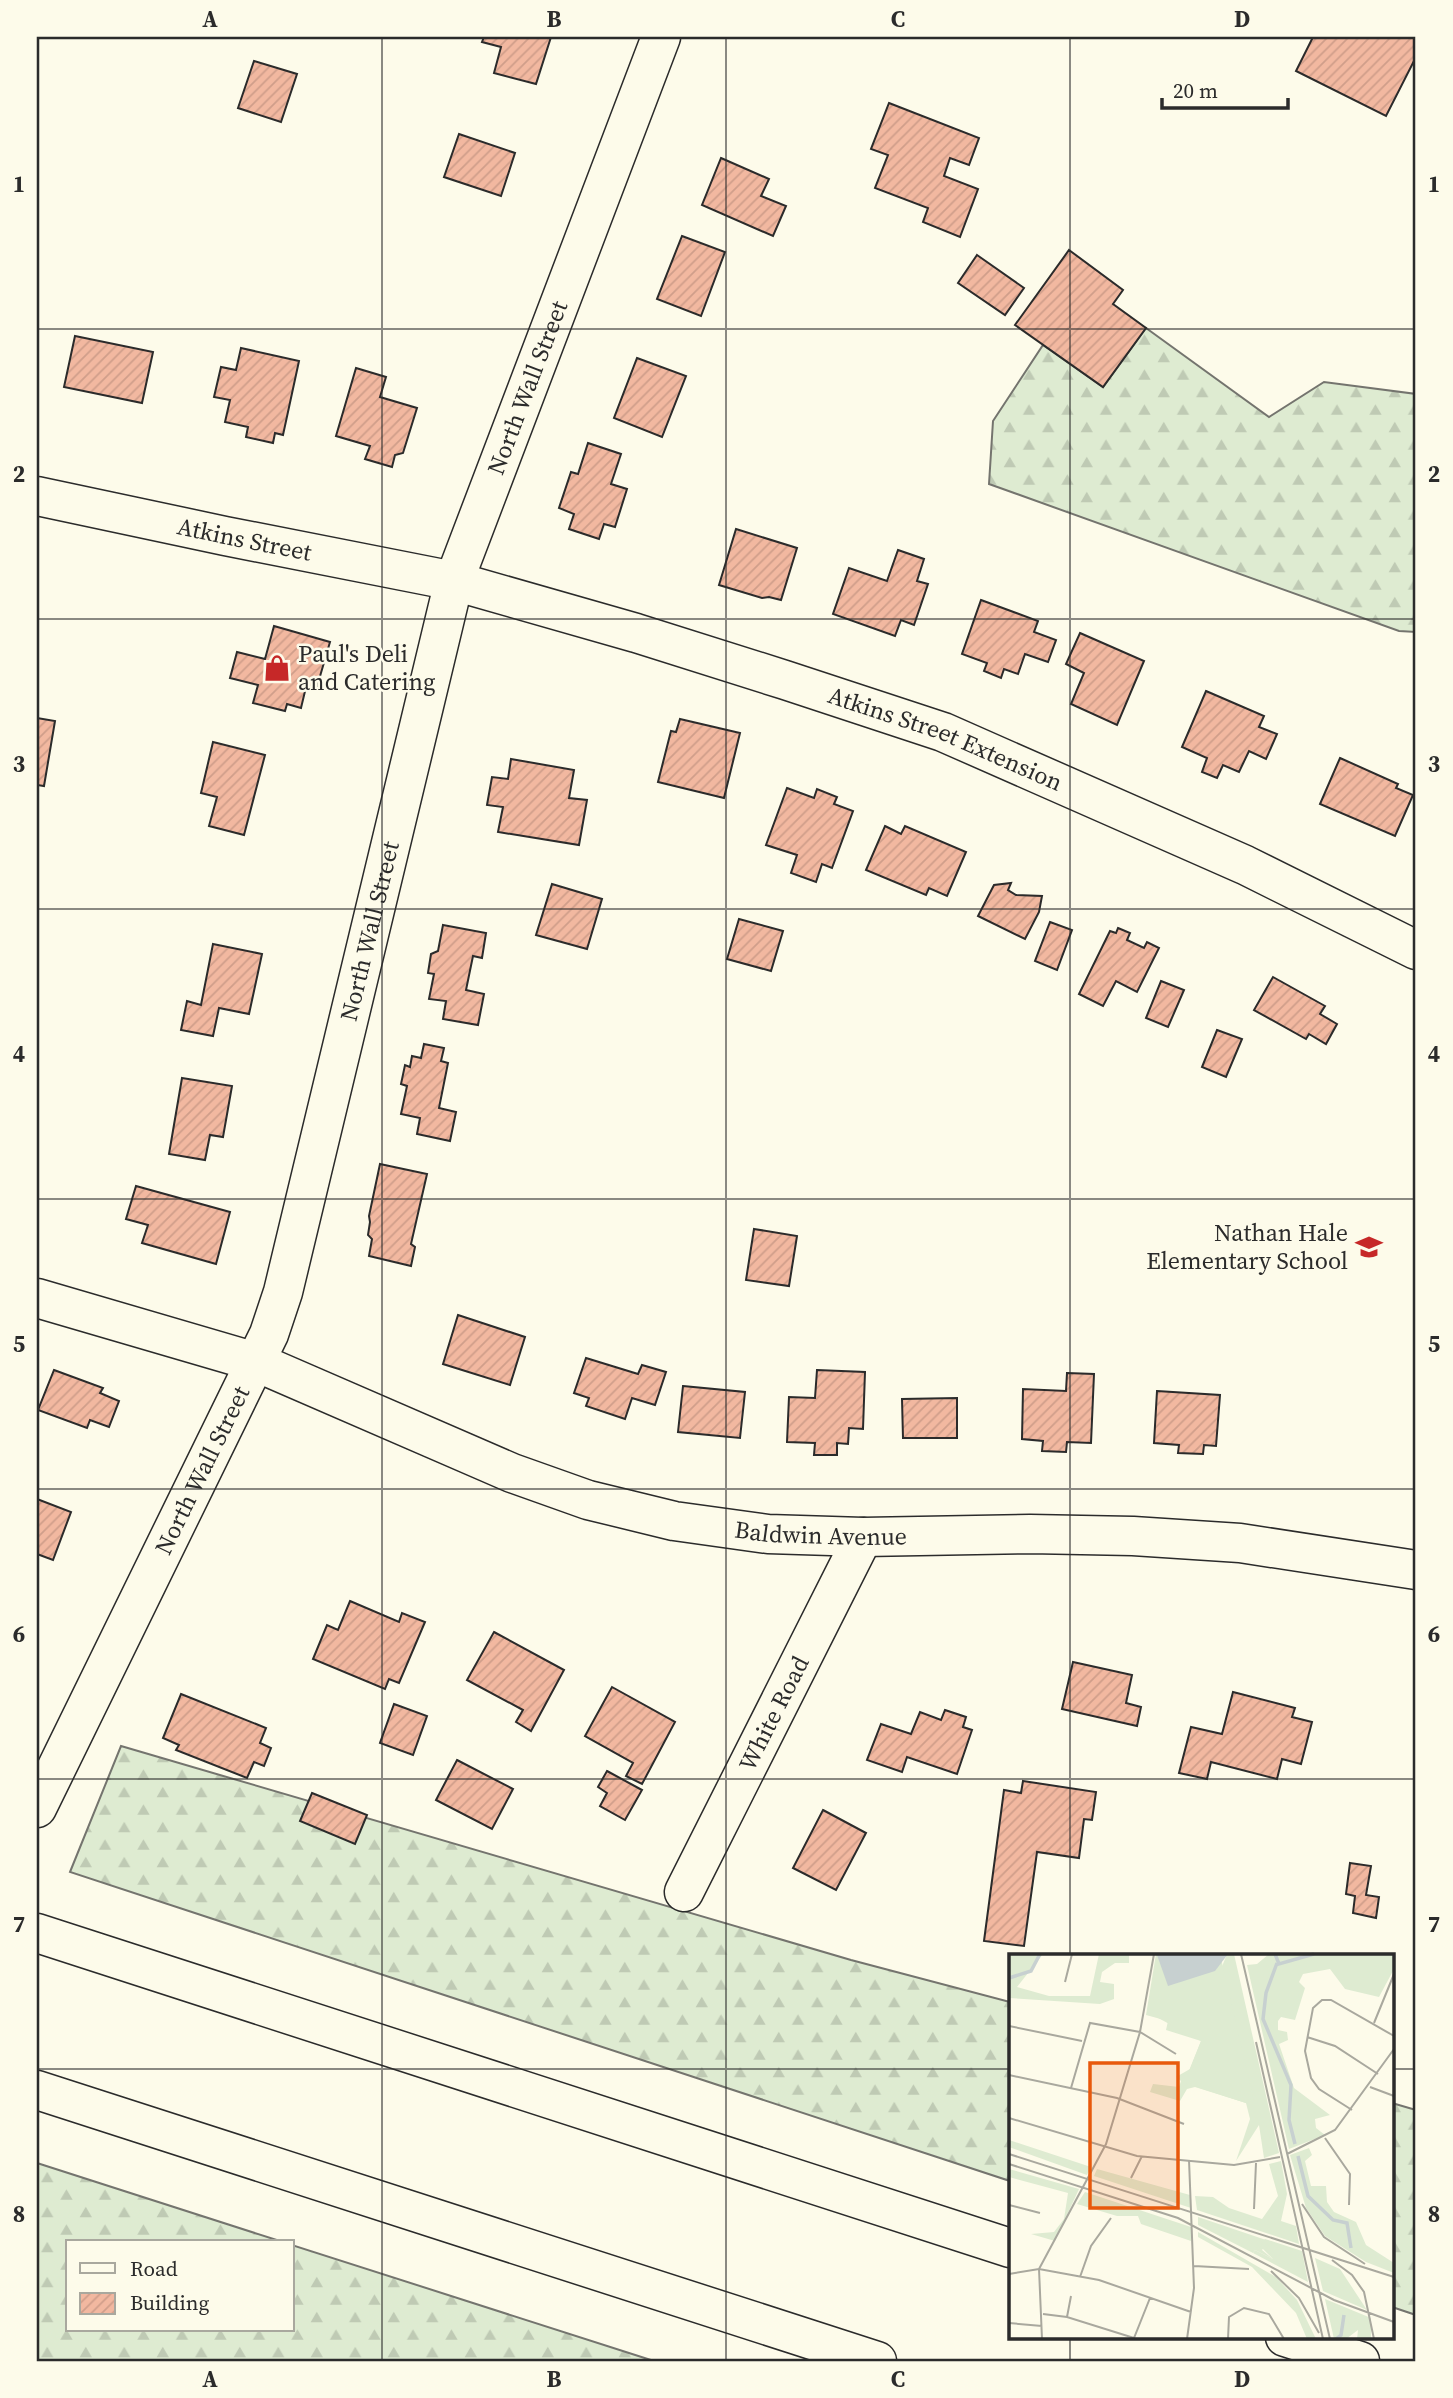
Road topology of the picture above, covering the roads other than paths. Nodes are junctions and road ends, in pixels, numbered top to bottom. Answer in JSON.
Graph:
{"nodes":[{"id":1,"x":661,"y":37,"type":"edge"},
{"id":2,"x":37,"y":496,"type":"edge"},
{"id":3,"x":454,"y":581,"type":"junction"},
{"id":4,"x":1416,"y":950,"type":"edge"},
{"id":5,"x":37,"y":1298,"type":"edge"},
{"id":6,"x":256,"y":1362,"type":"junction"},
{"id":7,"x":863,"y":1537,"type":"junction"},
{"id":8,"x":1416,"y":1570,"type":"edge"},
{"id":9,"x":37,"y":1808,"type":"edge"},
{"id":10,"x":684,"y":1892,"type":"dead end"},
{"id":11,"x":37,"y":1933,"type":"edge"},
{"id":12,"x":37,"y":2090,"type":"edge"},
{"id":13,"x":1009,"y":2248,"type":"edge"},
{"id":14,"x":1288,"y":2338,"type":"edge"},
{"id":15,"x":877,"y":2361,"type":"edge"},
{"id":16,"x":1360,"y":2361,"type":"edge"}],
"edges":[{"from":1,"to":3,"type":"main road","name":"North Wall Street"},
{"from":2,"to":3,"type":"main road","name":"Atkins Street"},
{"from":3,"to":4,"type":"main road","name":"Atkins Street Extension"},
{"from":3,"to":6,"type":"main road","name":"North Wall Street"},
{"from":5,"to":6,"type":"main road","name":"Baldwin Avenue"},
{"from":6,"to":7,"type":"main road","name":"Baldwin Avenue"},
{"from":6,"to":9,"type":"main road","name":"North Wall Street"},
{"from":7,"to":8,"type":"main road","name":"Baldwin Avenue"},
{"from":7,"to":10,"type":"main road","name":"White Road"},
{"from":11,"to":13,"type":"main road"},
{"from":12,"to":15,"type":"main road"},
{"from":14,"to":16,"type":"main road"}]}
